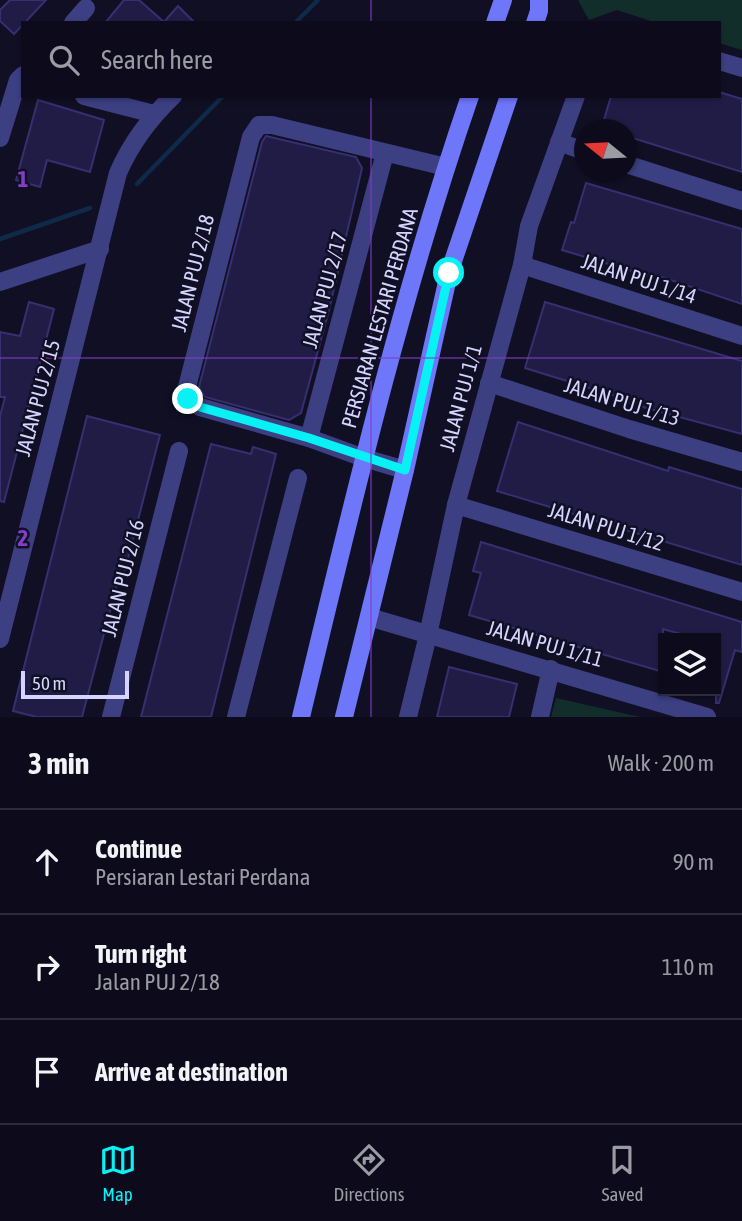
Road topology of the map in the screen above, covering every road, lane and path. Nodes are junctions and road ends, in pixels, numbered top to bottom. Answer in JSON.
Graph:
{"nodes":[{"id":1,"x":503,"y":0,"type":"edge"},
{"id":2,"x":539,"y":0,"type":"edge"},
{"id":3,"x":86,"y":8,"type":"dead end"},
{"id":4,"x":75,"y":21,"type":"edge"},
{"id":5,"x":496,"y":21,"type":"edge"},
{"id":6,"x":536,"y":21,"type":"edge"},
{"id":7,"x":721,"y":62,"type":"edge"},
{"id":8,"x":742,"y":68,"type":"edge"},
{"id":9,"x":0,"y":75,"type":"edge"},
{"id":10,"x":21,"y":78,"type":"edge"},
{"id":11,"x":92,"y":98,"type":"edge"},
{"id":12,"x":171,"y":98,"type":"edge"},
{"id":13,"x":469,"y":98,"type":"edge"},
{"id":14,"x":508,"y":98,"type":"edge"},
{"id":15,"x":575,"y":98,"type":"edge"},
{"id":16,"x":154,"y":114,"type":"junction"},
{"id":17,"x":0,"y":138,"type":"edge"},
{"id":18,"x":559,"y":142,"type":"junction"},
{"id":19,"x":574,"y":147,"type":"edge"},
{"id":20,"x":385,"y":153,"type":"junction"},
{"id":21,"x":446,"y":167,"type":"junction"},
{"id":22,"x":637,"y":168,"type":"edge"},
{"id":23,"x":742,"y":201,"type":"edge"},
{"id":24,"x":100,"y":249,"type":"junction"},
{"id":25,"x":522,"y":265,"type":"junction"},
{"id":26,"x":0,"y":282,"type":"edge"},
{"id":27,"x":742,"y":335,"type":"edge"},
{"id":28,"x":489,"y":383,"type":"junction"},
{"id":29,"x":309,"y":438,"type":"junction"},
{"id":30,"x":179,"y":451,"type":"dead end"},
{"id":31,"x":364,"y":458,"type":"junction"},
{"id":32,"x":742,"y":462,"type":"edge"},
{"id":33,"x":405,"y":470,"type":"junction"},
{"id":34,"x":298,"y":478,"type":"dead end"},
{"id":35,"x":456,"y":505,"type":"junction"},
{"id":36,"x":742,"y":592,"type":"edge"},
{"id":37,"x":369,"y":617,"type":"junction"},
{"id":38,"x":428,"y":635,"type":"junction"},
{"id":39,"x":0,"y":639,"type":"edge"},
{"id":40,"x":551,"y":669,"type":"junction"},
{"id":41,"x":111,"y":717,"type":"edge"},
{"id":42,"x":236,"y":717,"type":"edge"},
{"id":43,"x":301,"y":717,"type":"edge"},
{"id":44,"x":344,"y":717,"type":"edge"},
{"id":45,"x":408,"y":717,"type":"edge"},
{"id":46,"x":540,"y":717,"type":"edge"},
{"id":47,"x":707,"y":717,"type":"edge"}],
"edges":[{"from":1,"to":5,"type":"main road"},
{"from":2,"to":6,"type":"main road"},
{"from":3,"to":4,"type":"street"},
{"from":7,"to":8,"type":"street"},
{"from":9,"to":10,"type":"street"},
{"from":10,"to":17,"type":"street"},
{"from":11,"to":16,"type":"street"},
{"from":12,"to":16,"type":"street"},
{"from":13,"to":21,"type":"main road","name":"PERSIARAN LESTARI PERDANA"},
{"from":14,"to":33,"type":"main road"},
{"from":15,"to":18,"type":"street","name":"JALAN PUJ 1/1"},
{"from":16,"to":24,"type":"street"},
{"from":18,"to":19,"type":"street"},
{"from":18,"to":25,"type":"street","name":"JALAN PUJ 1/1"},
{"from":20,"to":21,"type":"street","name":"JALAN PUJ 2/18"},
{"from":20,"to":29,"type":"street","name":"JALAN PUJ 2/17"},
{"from":20,"to":29,"type":"street","name":"JALAN PUJ 2/18"},
{"from":21,"to":31,"type":"main road","name":"PERSIARAN LESTARI PERDANA"},
{"from":22,"to":23,"type":"street"},
{"from":24,"to":26,"type":"street"},
{"from":24,"to":39,"type":"street","name":"JALAN PUJ 2/15"},
{"from":25,"to":27,"type":"street","name":"JALAN PUJ 1/14"},
{"from":25,"to":28,"type":"street","name":"JALAN PUJ 1/1"},
{"from":28,"to":32,"type":"street","name":"JALAN PUJ 1/13"},
{"from":28,"to":35,"type":"street","name":"JALAN PUJ 1/1"},
{"from":29,"to":31,"type":"street","name":"JALAN PUJ 2/18"},
{"from":30,"to":41,"type":"street","name":"JALAN PUJ 2/16"},
{"from":31,"to":33,"type":"street","name":"JALAN PUJ 2/18"},
{"from":31,"to":43,"type":"main road","name":"PERSIARAN LESTARI PERDANA"},
{"from":33,"to":37,"type":"main road"},
{"from":34,"to":42,"type":"street"},
{"from":35,"to":36,"type":"street","name":"JALAN PUJ 1/12"},
{"from":35,"to":38,"type":"street","name":"JALAN PUJ 1/1"},
{"from":37,"to":38,"type":"street","name":"JALAN PUJ 1/11"},
{"from":37,"to":44,"type":"main road"},
{"from":38,"to":40,"type":"street","name":"JALAN PUJ 1/11"},
{"from":38,"to":45,"type":"street","name":"JALAN PUJ 1/1"},
{"from":40,"to":46,"type":"street"},
{"from":40,"to":47,"type":"street","name":"JALAN PUJ 1/11"}]}
